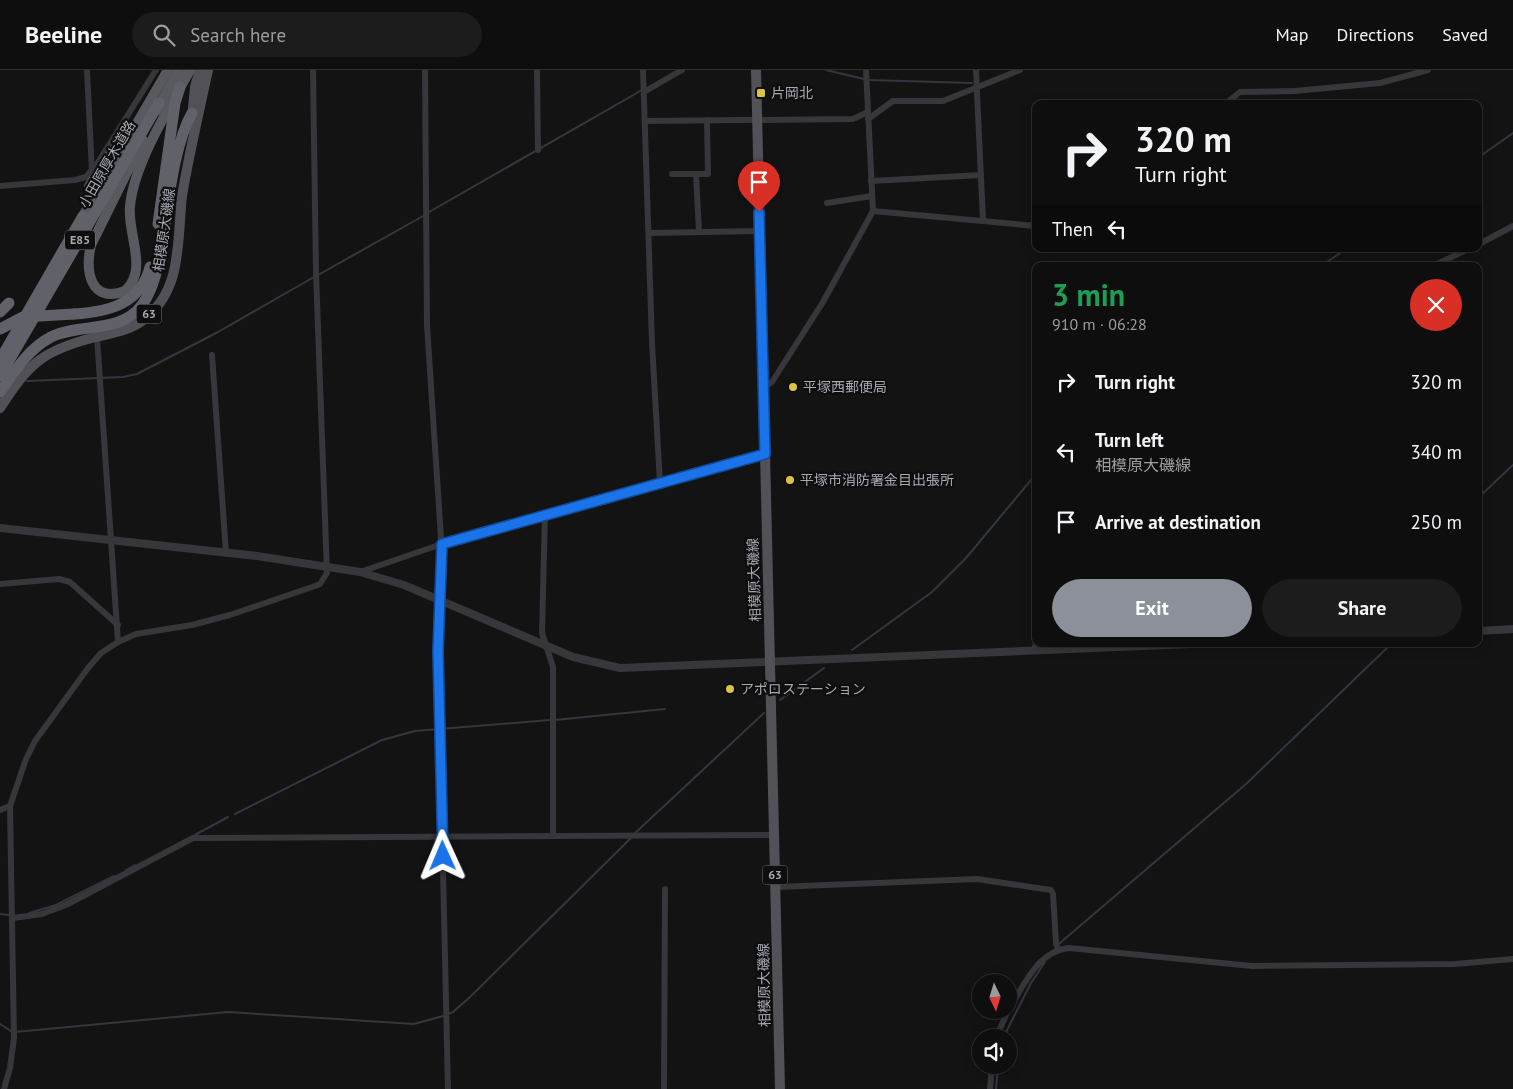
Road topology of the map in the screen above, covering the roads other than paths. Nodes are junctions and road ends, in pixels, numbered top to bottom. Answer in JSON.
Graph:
{"nodes":[{"id":1,"x":87,"y":70,"type":"edge"},
{"id":2,"x":156,"y":70,"type":"edge"},
{"id":3,"x":168,"y":70,"type":"edge"},
{"id":4,"x":179,"y":70,"type":"edge"},
{"id":5,"x":190,"y":70,"type":"edge"},
{"id":6,"x":200,"y":70,"type":"edge"},
{"id":7,"x":207,"y":70,"type":"edge"},
{"id":8,"x":313,"y":70,"type":"edge"},
{"id":9,"x":425,"y":70,"type":"edge"},
{"id":10,"x":537,"y":70,"type":"edge"},
{"id":11,"x":643,"y":70,"type":"edge"},
{"id":12,"x":682,"y":70,"type":"edge"},
{"id":13,"x":756,"y":70,"type":"edge"},
{"id":14,"x":976,"y":70,"type":"edge"},
{"id":15,"x":1020,"y":70,"type":"edge"},
{"id":16,"x":1428,"y":70,"type":"edge"},
{"id":17,"x":1419,"y":71,"type":"edge"},
{"id":18,"x":867,"y":76,"type":"edge"},
{"id":19,"x":977,"y":86,"type":"junction"},
{"id":20,"x":180,"y":88,"type":"junction"},
{"id":21,"x":644,"y":88,"type":"junction"},
{"id":22,"x":1230,"y":100,"type":"edge"},
{"id":23,"x":155,"y":101,"type":"junction"},
{"id":24,"x":192,"y":112,"type":"junction"},
{"id":25,"x":868,"y":116,"type":"junction"},
{"id":26,"x":707,"y":120,"type":"junction"},
{"id":27,"x":757,"y":120,"type":"junction"},
{"id":28,"x":646,"y":121,"type":"junction"},
{"id":29,"x":192,"y":139,"type":"junction"},
{"id":30,"x":538,"y":148,"type":"dead end"},
{"id":31,"x":92,"y":172,"type":"junction"},
{"id":32,"x":672,"y":174,"type":"dead end"},
{"id":33,"x":696,"y":174,"type":"junction"},
{"id":34,"x":981,"y":175,"type":"junction"},
{"id":35,"x":871,"y":181,"type":"junction"},
{"id":36,"x":0,"y":186,"type":"edge"},
{"id":37,"x":89,"y":186,"type":"dead end"},
{"id":38,"x":872,"y":196,"type":"junction"},
{"id":39,"x":827,"y":203,"type":"dead end"},
{"id":40,"x":873,"y":211,"type":"junction"},
{"id":41,"x":84,"y":216,"type":"joint"},
{"id":42,"x":983,"y":221,"type":"junction"},
{"id":43,"x":1032,"y":226,"type":"edge"},
{"id":44,"x":1513,"y":226,"type":"edge"},
{"id":45,"x":760,"y":230,"type":"junction"},
{"id":46,"x":699,"y":232,"type":"junction"},
{"id":47,"x":649,"y":234,"type":"junction"},
{"id":48,"x":1482,"y":242,"type":"edge"},
{"id":49,"x":1462,"y":252,"type":"edge"},
{"id":50,"x":1441,"y":262,"type":"edge"},
{"id":51,"x":9,"y":303,"type":"dead end"},
{"id":52,"x":0,"y":312,"type":"edge"},
{"id":53,"x":0,"y":329,"type":"edge"},
{"id":54,"x":97,"y":337,"type":"junction"},
{"id":55,"x":212,"y":355,"type":"dead end"},
{"id":56,"x":0,"y":360,"type":"edge"},
{"id":57,"x":0,"y":376,"type":"edge"},
{"id":58,"x":764,"y":387,"type":"junction"},
{"id":59,"x":0,"y":392,"type":"edge"},
{"id":60,"x":0,"y":408,"type":"edge"},
{"id":61,"x":765,"y":454,"type":"junction"},
{"id":62,"x":660,"y":483,"type":"junction"},
{"id":63,"x":545,"y":514,"type":"junction"},
{"id":64,"x":0,"y":528,"type":"edge"},
{"id":65,"x":112,"y":540,"type":"junction"},
{"id":66,"x":442,"y":544,"type":"junction"},
{"id":67,"x":226,"y":553,"type":"junction"},
{"id":68,"x":328,"y":566,"type":"junction"},
{"id":69,"x":360,"y":572,"type":"junction"},
{"id":70,"x":0,"y":584,"type":"edge"},
{"id":71,"x":440,"y":601,"type":"junction"},
{"id":72,"x":118,"y":625,"type":"junction"},
{"id":73,"x":1513,"y":629,"type":"edge"},
{"id":74,"x":1482,"y":631,"type":"edge"},
{"id":75,"x":118,"y":642,"type":"junction"},
{"id":76,"x":547,"y":646,"type":"junction"},
{"id":77,"x":1035,"y":647,"type":"edge"},
{"id":78,"x":771,"y":662,"type":"junction"},
{"id":79,"x":10,"y":806,"type":"junction"},
{"id":80,"x":0,"y":810,"type":"edge"},
{"id":81,"x":553,"y":836,"type":"junction"},
{"id":82,"x":774,"y":836,"type":"junction"},
{"id":83,"x":442,"y":837,"type":"junction"},
{"id":84,"x":776,"y":888,"type":"junction"},
{"id":85,"x":665,"y":889,"type":"dead end"},
{"id":86,"x":13,"y":918,"type":"junction"},
{"id":87,"x":1058,"y":949,"type":"junction"},
{"id":88,"x":1513,"y":959,"type":"edge"},
{"id":89,"x":1018,"y":996,"type":"edge"},
{"id":90,"x":991,"y":1074,"type":"edge"},
{"id":91,"x":4,"y":1089,"type":"edge"},
{"id":92,"x":448,"y":1089,"type":"edge"},
{"id":93,"x":664,"y":1089,"type":"edge"},
{"id":94,"x":780,"y":1089,"type":"edge"},
{"id":95,"x":990,"y":1089,"type":"edge"}],
"edges":[{"from":1,"to":31,"type":"street"},
{"from":2,"to":31,"type":"street"},
{"from":3,"to":23,"type":"highway","name":"小田原厚木道路","number":"E85"},
{"from":4,"to":23,"type":"highway","name":"小田原厚木道路","number":"E85"},
{"from":5,"to":20,"type":"highway"},
{"from":6,"to":24,"type":"main road","name":"相模原大磯線","number":"63"},
{"from":7,"to":24,"type":"main road","number":"63"},
{"from":7,"to":29,"type":"main road","name":"相模原大磯線","number":"63"},
{"from":8,"to":68,"type":"street"},
{"from":9,"to":66,"type":"street"},
{"from":10,"to":30,"type":"street"},
{"from":11,"to":21,"type":"street"},
{"from":12,"to":21,"type":"street"},
{"from":13,"to":27,"type":"main road","name":"相模原大磯線","number":"63"},
{"from":14,"to":19,"type":"street"},
{"from":15,"to":19,"type":"street"},
{"from":16,"to":17,"type":"street"},
{"from":17,"to":22,"type":"street"},
{"from":18,"to":25,"type":"street"},
{"from":19,"to":25,"type":"street"},
{"from":19,"to":34,"type":"street"},
{"from":20,"to":23,"type":"highway"},
{"from":20,"to":53,"type":"highway","bridge":true},
{"from":21,"to":28,"type":"street"},
{"from":23,"to":37,"type":"highway"},
{"from":23,"to":41,"type":"highway","name":"小田原厚木道路","number":"E85"},
{"from":23,"to":57,"type":"highway","name":"小田原厚木道路","number":"E85"},
{"from":24,"to":29,"type":"main road","name":"相模原大磯線","number":"63"},
{"from":24,"to":59,"type":"highway"},
{"from":25,"to":27,"type":"street"},
{"from":25,"to":35,"type":"street"},
{"from":26,"to":27,"type":"street"},
{"from":26,"to":28,"type":"street"},
{"from":26,"to":33,"type":"street"},
{"from":27,"to":45,"type":"main road","name":"相模原大磯線","number":"63"},
{"from":28,"to":47,"type":"street"},
{"from":29,"to":54,"type":"main road","name":"相模原大磯線","number":"63"},
{"from":31,"to":36,"type":"street"},
{"from":32,"to":33,"type":"street"},
{"from":33,"to":46,"type":"street"},
{"from":34,"to":35,"type":"street"},
{"from":34,"to":42,"type":"street"},
{"from":35,"to":38,"type":"street"},
{"from":38,"to":39,"type":"street"},
{"from":38,"to":40,"type":"street"},
{"from":40,"to":42,"type":"street"},
{"from":40,"to":58,"type":"street"},
{"from":41,"to":56,"type":"highway","name":"小田原厚木道路","number":"E85"},
{"from":42,"to":43,"type":"street"},
{"from":44,"to":48,"type":"street"},
{"from":45,"to":46,"type":"street"},
{"from":45,"to":58,"type":"main road","name":"相模原大磯線","number":"63"},
{"from":46,"to":47,"type":"street"},
{"from":47,"to":62,"type":"street"},
{"from":49,"to":50,"type":"street"},
{"from":51,"to":52,"type":"highway"},
{"from":54,"to":60,"type":"main road","name":"相模原大磯線","number":"63"},
{"from":54,"to":65,"type":"street"},
{"from":55,"to":67,"type":"street"},
{"from":58,"to":61,"type":"main road","name":"相模原大磯線","number":"63"},
{"from":61,"to":62,"type":"street"},
{"from":61,"to":78,"type":"main road","name":"相模原大磯線","number":"63"},
{"from":62,"to":63,"type":"street"},
{"from":63,"to":66,"type":"street"},
{"from":63,"to":76,"type":"street"},
{"from":64,"to":65,"type":"street"},
{"from":65,"to":67,"type":"street"},
{"from":65,"to":72,"type":"street"},
{"from":66,"to":69,"type":"street"},
{"from":66,"to":71,"type":"street"},
{"from":67,"to":68,"type":"street"},
{"from":68,"to":69,"type":"street"},
{"from":68,"to":75,"type":"street"},
{"from":69,"to":71,"type":"street"},
{"from":70,"to":72,"type":"street"},
{"from":71,"to":76,"type":"street"},
{"from":71,"to":83,"type":"street"},
{"from":72,"to":75,"type":"street"},
{"from":73,"to":74,"type":"street"},
{"from":75,"to":79,"type":"street"},
{"from":76,"to":78,"type":"street"},
{"from":76,"to":81,"type":"street"},
{"from":77,"to":78,"type":"street"},
{"from":78,"to":82,"type":"main road","name":"相模原大磯線","number":"63"},
{"from":79,"to":80,"type":"street"},
{"from":79,"to":86,"type":"street"},
{"from":81,"to":82,"type":"street"},
{"from":81,"to":83,"type":"street"},
{"from":82,"to":84,"type":"main road","name":"相模原大磯線","number":"63"},
{"from":83,"to":86,"type":"street"},
{"from":83,"to":92,"type":"street"},
{"from":84,"to":87,"type":"street"},
{"from":84,"to":94,"type":"main road","name":"相模原大磯線","number":"63"},
{"from":85,"to":93,"type":"street"},
{"from":86,"to":91,"type":"street"},
{"from":87,"to":88,"type":"street"},
{"from":87,"to":89,"type":"street"},
{"from":90,"to":95,"type":"street"}]}
